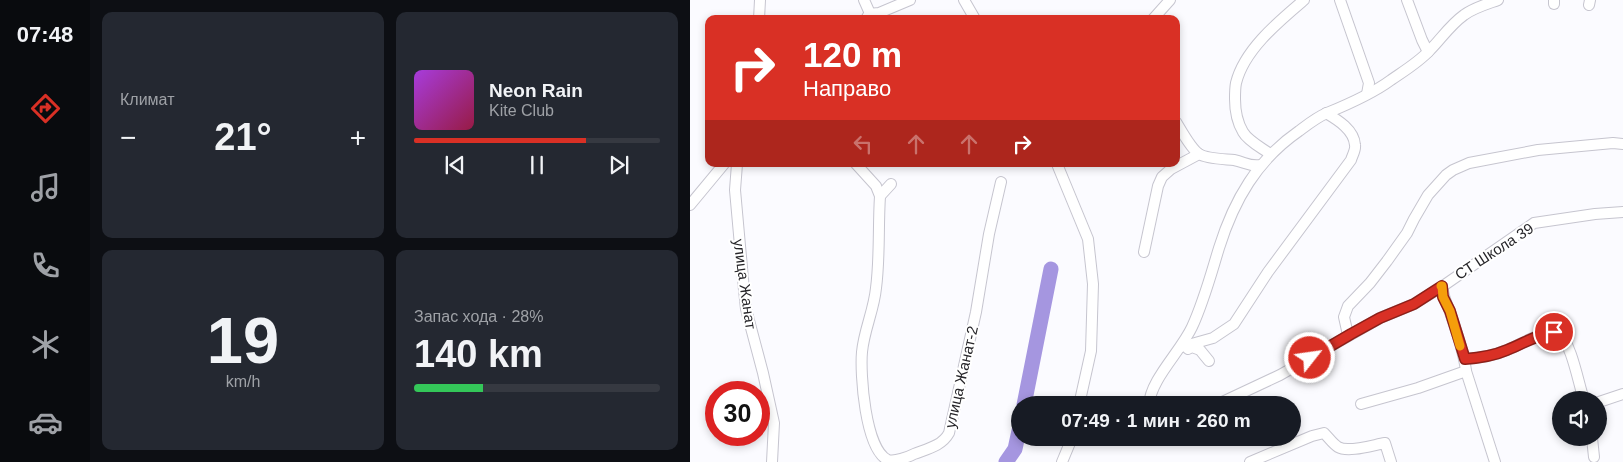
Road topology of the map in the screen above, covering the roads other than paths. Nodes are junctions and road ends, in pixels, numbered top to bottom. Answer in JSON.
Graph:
{"nodes":[{"id":1,"x":760,"y":0,"type":"edge"},
{"id":2,"x":864,"y":0,"type":"edge"},
{"id":3,"x":910,"y":0,"type":"edge"},
{"id":4,"x":964,"y":0,"type":"edge"},
{"id":5,"x":1170,"y":0,"type":"edge"},
{"id":6,"x":1304,"y":0,"type":"edge"},
{"id":7,"x":1340,"y":0,"type":"edge"},
{"id":8,"x":1407,"y":0,"type":"edge"},
{"id":9,"x":1498,"y":0,"type":"edge"},
{"id":10,"x":1478,"y":4,"type":"edge"},
{"id":11,"x":759,"y":15,"type":"edge"},
{"id":12,"x":869,"y":15,"type":"edge"},
{"id":13,"x":874,"y":15,"type":"edge"},
{"id":14,"x":973,"y":15,"type":"edge"},
{"id":15,"x":1157,"y":15,"type":"edge"},
{"id":16,"x":1428,"y":52,"type":"junction"},
{"id":17,"x":1367,"y":94,"type":"junction"},
{"id":18,"x":1326,"y":113,"type":"junction"},
{"id":19,"x":1180,"y":129,"type":"edge"},
{"id":20,"x":1623,"y":144,"type":"edge"},
{"id":21,"x":1199,"y":154,"type":"junction"},
{"id":22,"x":1270,"y":154,"type":"junction"},
{"id":23,"x":1180,"y":164,"type":"edge"},
{"id":24,"x":1261,"y":165,"type":"junction"},
{"id":25,"x":722,"y":167,"type":"edge"},
{"id":26,"x":737,"y":167,"type":"edge"},
{"id":27,"x":859,"y":167,"type":"edge"},
{"id":28,"x":1058,"y":167,"type":"edge"},
{"id":29,"x":1175,"y":167,"type":"edge"},
{"id":30,"x":1001,"y":182,"type":"dead end"},
{"id":31,"x":891,"y":184,"type":"dead end"},
{"id":32,"x":880,"y":196,"type":"junction"},
{"id":33,"x":690,"y":205,"type":"edge"},
{"id":34,"x":1623,"y":212,"type":"edge"},
{"id":35,"x":1144,"y":252,"type":"dead end"},
{"id":36,"x":1442,"y":286,"type":"junction"},
{"id":37,"x":1348,"y":335,"type":"junction"},
{"id":38,"x":1178,"y":351,"type":"junction"},
{"id":39,"x":1465,"y":359,"type":"junction"},
{"id":40,"x":1209,"y":361,"type":"dead end"},
{"id":41,"x":1466,"y":371,"type":"junction"},
{"id":42,"x":1581,"y":391,"type":"edge"},
{"id":43,"x":1623,"y":394,"type":"edge"},
{"id":44,"x":1081,"y":396,"type":"edge"},
{"id":45,"x":1149,"y":396,"type":"edge"},
{"id":46,"x":1235,"y":396,"type":"edge"},
{"id":47,"x":1607,"y":399,"type":"edge"},
{"id":48,"x":1361,"y":404,"type":"dead end"},
{"id":49,"x":1071,"y":446,"type":"edge"},
{"id":50,"x":1593,"y":446,"type":"edge"},
{"id":51,"x":1594,"y":457,"type":"dead end"},
{"id":52,"x":886,"y":461,"type":"edge"},
{"id":53,"x":772,"y":462,"type":"edge"},
{"id":54,"x":1062,"y":462,"type":"edge"},
{"id":55,"x":1250,"y":462,"type":"edge"},
{"id":56,"x":1391,"y":462,"type":"edge"},
{"id":57,"x":1496,"y":462,"type":"edge"}],
"edges":[{"from":1,"to":11,"type":"street"},
{"from":2,"to":12,"type":"street"},
{"from":3,"to":13,"type":"street"},
{"from":4,"to":14,"type":"street"},
{"from":5,"to":15,"type":"street"},
{"from":6,"to":22,"type":"street"},
{"from":7,"to":17,"type":"street"},
{"from":8,"to":16,"type":"street"},
{"from":9,"to":10,"type":"street"},
{"from":10,"to":16,"type":"street"},
{"from":16,"to":17,"type":"street"},
{"from":17,"to":18,"type":"street"},
{"from":18,"to":22,"type":"street"},
{"from":18,"to":38,"type":"street"},
{"from":19,"to":21,"type":"street"},
{"from":20,"to":37,"type":"street"},
{"from":21,"to":23,"type":"street"},
{"from":21,"to":24,"type":"street"},
{"from":22,"to":24,"type":"street"},
{"from":24,"to":38,"type":"street"},
{"from":25,"to":33,"type":"street"},
{"from":26,"to":53,"type":"street","name":"улица Жанат"},
{"from":27,"to":32,"type":"street"},
{"from":28,"to":44,"type":"street"},
{"from":29,"to":35,"type":"street"},
{"from":30,"to":52,"type":"street","name":"улица Жанат-2"},
{"from":31,"to":32,"type":"street"},
{"from":32,"to":52,"type":"street","name":"улица Жанат-2"},
{"from":34,"to":36,"type":"street","name":"СТ Школа 39"},
{"from":36,"to":37,"type":"street","name":"СТ Школа 39"},
{"from":36,"to":39,"type":"street"},
{"from":37,"to":46,"type":"street","name":"СТ Школа 39"},
{"from":38,"to":40,"type":"street"},
{"from":38,"to":45,"type":"street"},
{"from":39,"to":41,"type":"street"},
{"from":39,"to":42,"type":"street"},
{"from":41,"to":48,"type":"street"},
{"from":41,"to":57,"type":"street"},
{"from":43,"to":47,"type":"street"},
{"from":49,"to":54,"type":"street"},
{"from":50,"to":51,"type":"street"},
{"from":55,"to":56,"type":"street"}]}
